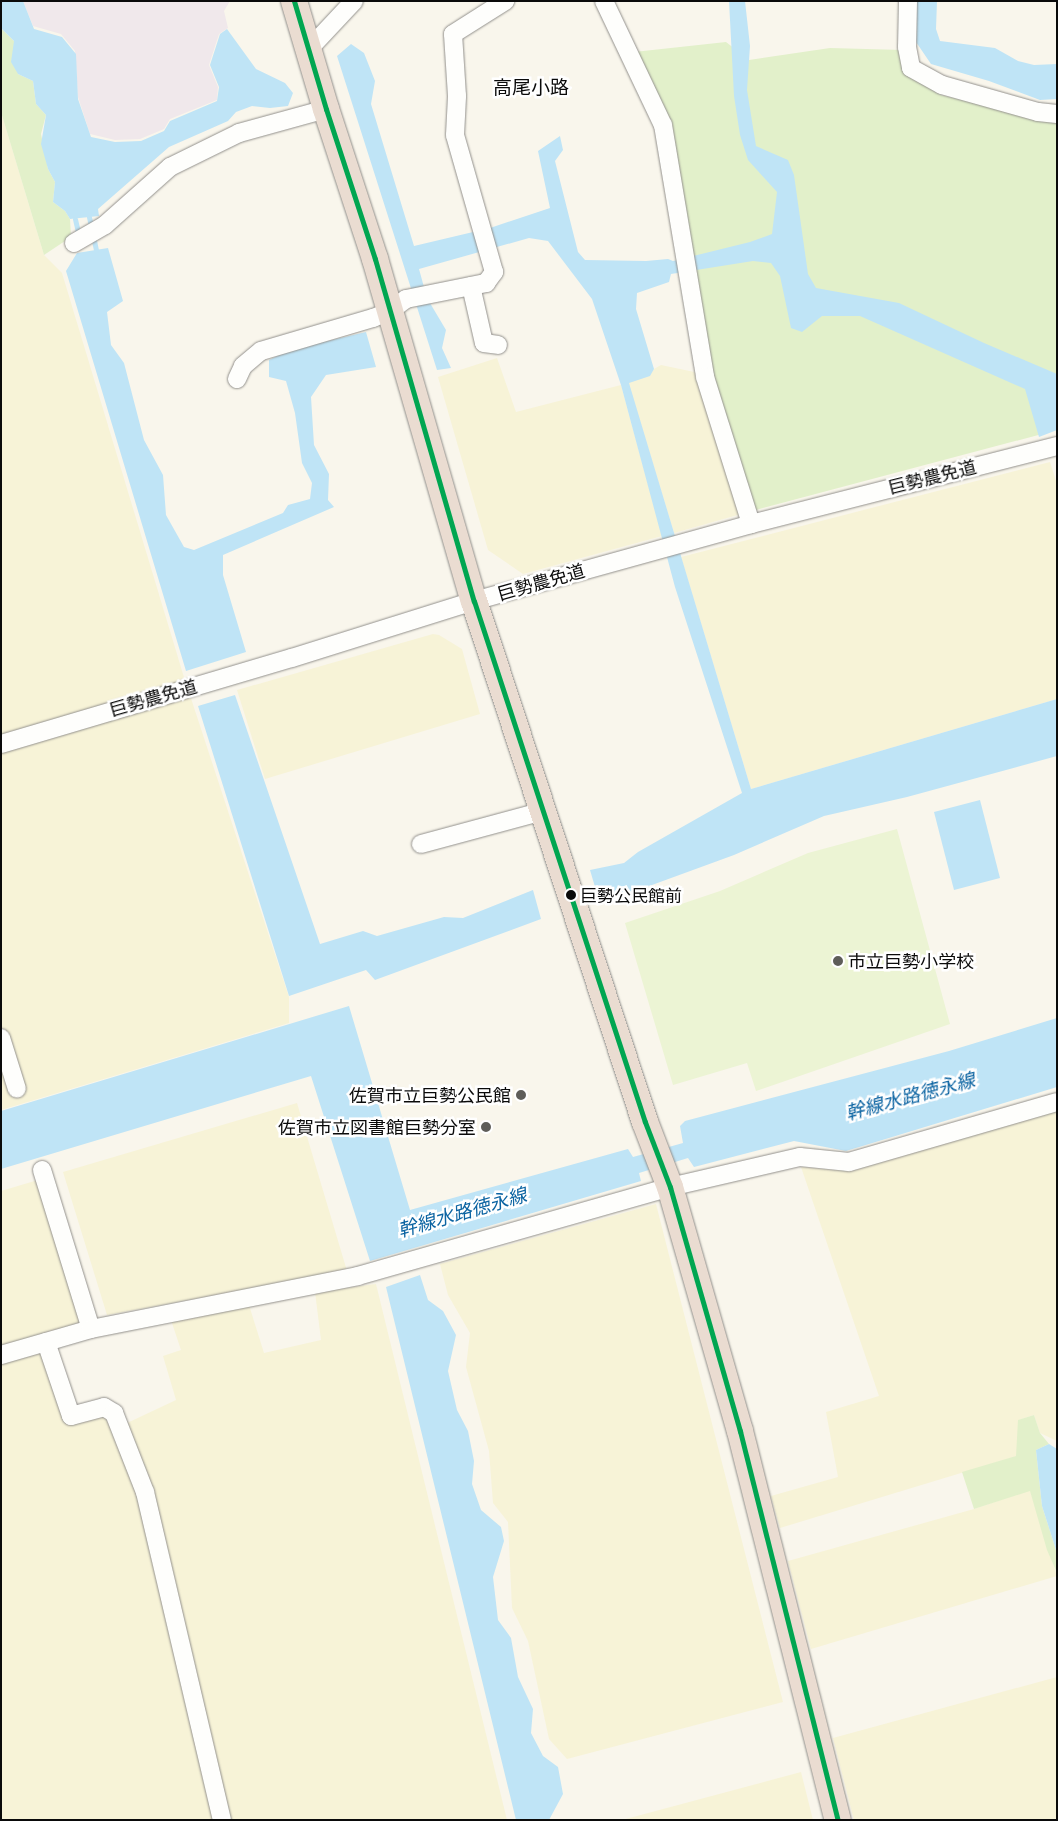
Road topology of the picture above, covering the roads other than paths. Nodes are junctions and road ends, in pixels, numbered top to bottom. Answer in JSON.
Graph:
{"nodes":[{"id":1,"x":294,"y":1,"type":"edge"},
{"id":2,"x":354,"y":1,"type":"edge"},
{"id":3,"x":505,"y":1,"type":"edge"},
{"id":4,"x":604,"y":1,"type":"edge"},
{"id":5,"x":908,"y":1,"type":"edge"},
{"id":6,"x":308,"y":50,"type":"junction"},
{"id":7,"x":326,"y":109,"type":"junction"},
{"id":8,"x":1057,"y":114,"type":"edge"},
{"id":9,"x":74,"y":243,"type":"dead end"},
{"id":10,"x":471,"y":286,"type":"junction"},
{"id":11,"x":398,"y":305,"type":"junction"},
{"id":12,"x":498,"y":345,"type":"dead end"},
{"id":13,"x":237,"y":379,"type":"dead end"},
{"id":14,"x":1057,"y":446,"type":"edge"},
{"id":15,"x":751,"y":524,"type":"junction"},
{"id":16,"x":474,"y":601,"type":"junction"},
{"id":17,"x":1,"y":744,"type":"edge"},
{"id":18,"x":543,"y":811,"type":"junction"},
{"id":19,"x":421,"y":844,"type":"dead end"},
{"id":20,"x":1,"y":1038,"type":"edge"},
{"id":21,"x":17,"y":1090,"type":"dead end"},
{"id":22,"x":1057,"y":1102,"type":"edge"},
{"id":23,"x":42,"y":1170,"type":"dead end"},
{"id":24,"x":670,"y":1187,"type":"junction"},
{"id":25,"x":91,"y":1329,"type":"junction"},
{"id":26,"x":46,"y":1342,"type":"junction"},
{"id":27,"x":1,"y":1355,"type":"edge"},
{"id":28,"x":222,"y":1820,"type":"edge"},
{"id":29,"x":838,"y":1820,"type":"edge"}],
"edges":[{"from":1,"to":6,"type":"highway"},
{"from":2,"to":6,"type":"street"},
{"from":3,"to":10,"type":"street"},
{"from":4,"to":15,"type":"street"},
{"from":5,"to":8,"type":"street"},
{"from":6,"to":7,"type":"highway"},
{"from":7,"to":9,"type":"street"},
{"from":7,"to":11,"type":"highway"},
{"from":10,"to":11,"type":"street"},
{"from":10,"to":12,"type":"street"},
{"from":11,"to":13,"type":"street"},
{"from":11,"to":16,"type":"highway"},
{"from":14,"to":15,"type":"street","name":"巨勢農免道"},
{"from":15,"to":16,"type":"street","name":"巨勢農免道"},
{"from":16,"to":17,"type":"street","name":"巨勢農免道"},
{"from":16,"to":18,"type":"highway"},
{"from":18,"to":19,"type":"street"},
{"from":18,"to":24,"type":"highway"},
{"from":20,"to":21,"type":"street"},
{"from":22,"to":24,"type":"street"},
{"from":23,"to":25,"type":"street"},
{"from":24,"to":25,"type":"street"},
{"from":24,"to":29,"type":"highway"},
{"from":25,"to":26,"type":"street"},
{"from":26,"to":27,"type":"street"},
{"from":26,"to":28,"type":"street"}]}
